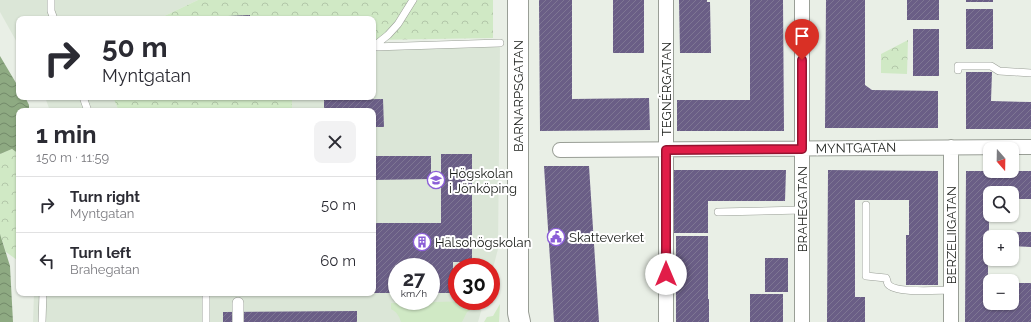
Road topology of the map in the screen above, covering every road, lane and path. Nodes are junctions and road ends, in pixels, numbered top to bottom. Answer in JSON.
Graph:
{"nodes":[{"id":1,"x":51,"y":0,"type":"edge"},
{"id":2,"x":413,"y":0,"type":"edge"},
{"id":3,"x":518,"y":0,"type":"edge"},
{"id":4,"x":666,"y":0,"type":"edge"},
{"id":5,"x":802,"y":0,"type":"edge"},
{"id":6,"x":53,"y":16,"type":"edge"},
{"id":7,"x":500,"y":43,"type":"dead end"},
{"id":8,"x":376,"y":45,"type":"edge"},
{"id":9,"x":376,"y":47,"type":"edge"},
{"id":10,"x":958,"y":70,"type":"dead end"},
{"id":11,"x":1031,"y":73,"type":"edge"},
{"id":12,"x":952,"y":147,"type":"junction"},
{"id":13,"x":1031,"y":147,"type":"edge"},
{"id":14,"x":802,"y":149,"type":"junction"},
{"id":15,"x":560,"y":150,"type":"dead end"},
{"id":16,"x":666,"y":150,"type":"junction"},
{"id":17,"x":866,"y":205,"type":"dead end"},
{"id":18,"x":802,"y":210,"type":"junction"},
{"id":19,"x":718,"y":212,"type":"dead end"},
{"id":20,"x":951,"y":290,"type":"junction"},
{"id":21,"x":43,"y":296,"type":"edge"},
{"id":22,"x":206,"y":296,"type":"edge"},
{"id":23,"x":238,"y":303,"type":"dead end"},
{"id":24,"x":518,"y":319,"type":"edge"},
{"id":25,"x":42,"y":322,"type":"edge"},
{"id":26,"x":206,"y":322,"type":"edge"},
{"id":27,"x":238,"y":322,"type":"edge"},
{"id":28,"x":666,"y":322,"type":"edge"},
{"id":29,"x":802,"y":322,"type":"edge"},
{"id":30,"x":951,"y":322,"type":"edge"}],
"edges":[{"from":1,"to":6,"type":"lane"},
{"from":2,"to":8,"type":"lane"},
{"from":3,"to":24,"type":"main road","name":"BARNARPSGATAN"},
{"from":4,"to":16,"type":"street","name":"TEGNÉRGATAN"},
{"from":5,"to":14,"type":"street","name":"BRAHEGATAN"},
{"from":7,"to":9,"type":"lane"},
{"from":10,"to":11,"type":"lane"},
{"from":12,"to":13,"type":"street","name":"MYNTGATAN"},
{"from":12,"to":14,"type":"street","name":"MYNTGATAN"},
{"from":12,"to":20,"type":"street","name":"BERZELIIGATAN"},
{"from":14,"to":16,"type":"street","name":"MYNTGATAN"},
{"from":14,"to":18,"type":"street","name":"BRAHEGATAN"},
{"from":15,"to":16,"type":"street","name":"MYNTGATAN"},
{"from":16,"to":28,"type":"street","name":"TEGNÉRGATAN"},
{"from":17,"to":20,"type":"lane"},
{"from":18,"to":19,"type":"lane"},
{"from":18,"to":29,"type":"street","name":"BRAHEGATAN"},
{"from":20,"to":30,"type":"street","name":"BERZELIIGATAN"},
{"from":21,"to":25,"type":"lane"},
{"from":22,"to":26,"type":"lane"},
{"from":23,"to":27,"type":"street"}]}
